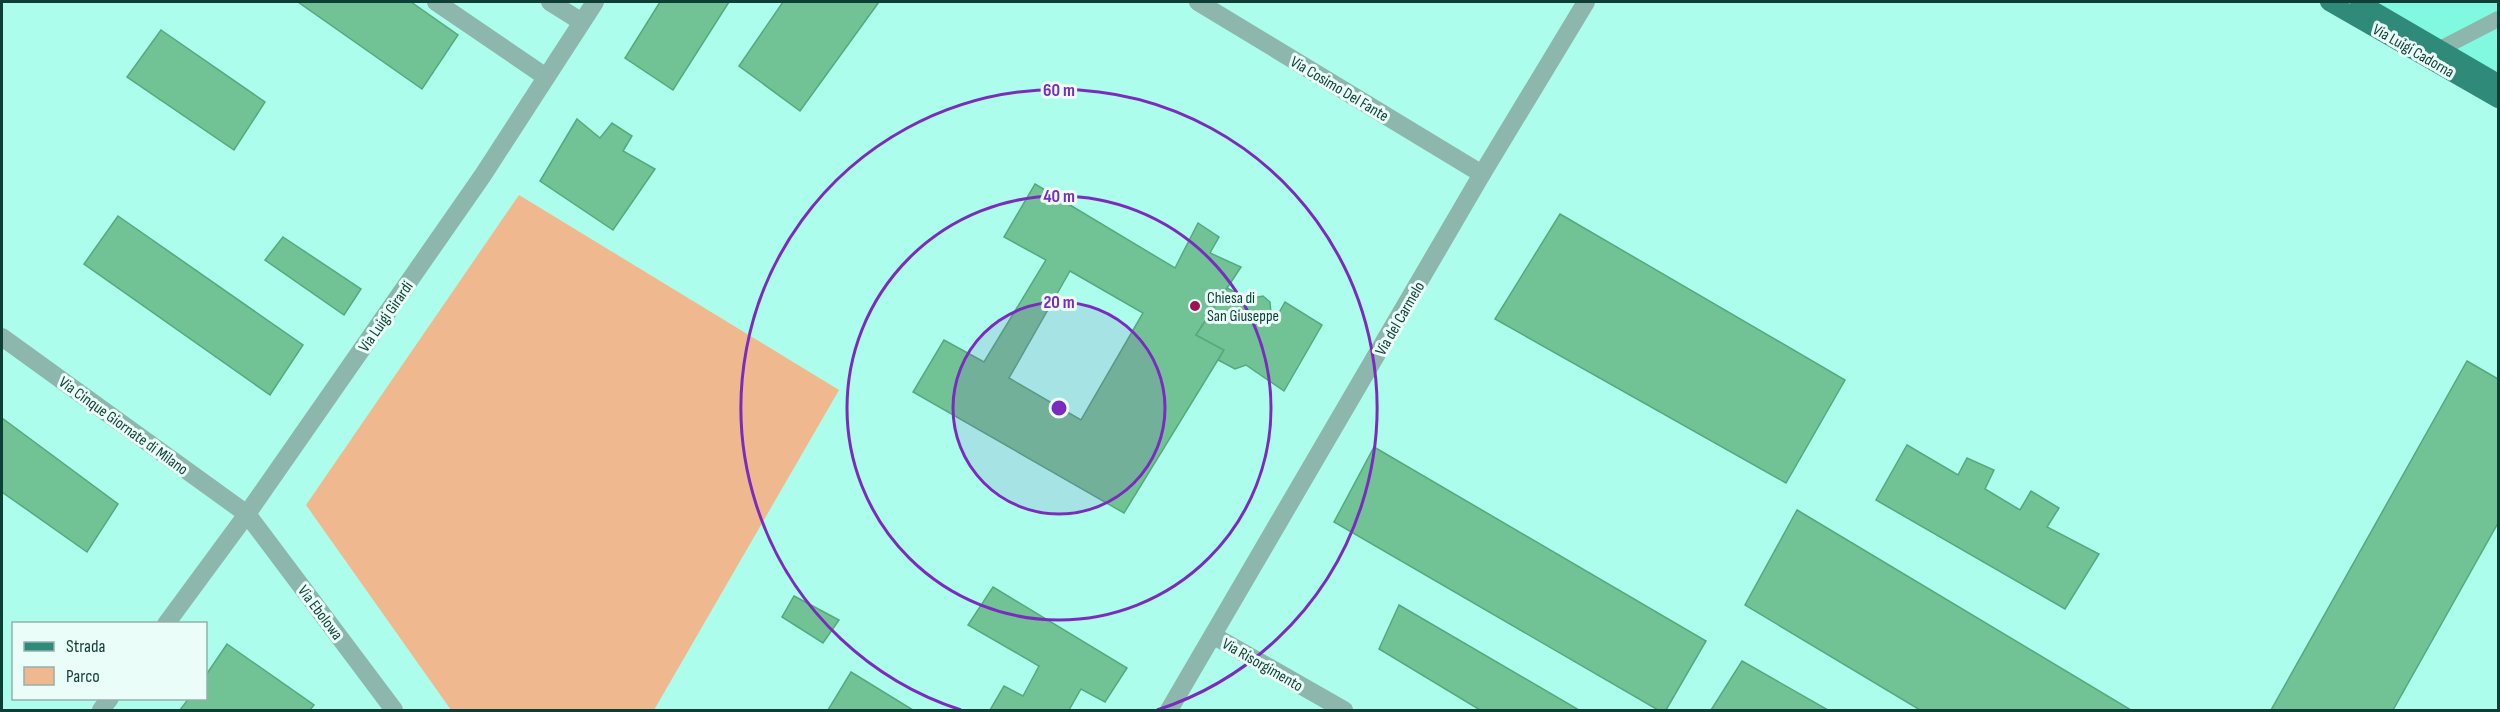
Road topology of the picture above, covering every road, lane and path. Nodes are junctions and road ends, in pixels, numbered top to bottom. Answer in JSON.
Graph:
{"nodes":[{"id":1,"x":436,"y":2,"type":"edge"},
{"id":2,"x":550,"y":2,"type":"edge"},
{"id":3,"x":595,"y":2,"type":"edge"},
{"id":4,"x":1198,"y":2,"type":"edge"},
{"id":5,"x":1586,"y":2,"type":"edge"},
{"id":6,"x":2329,"y":2,"type":"edge"},
{"id":7,"x":2359,"y":2,"type":"edge"},
{"id":8,"x":2499,"y":20,"type":"edge"},
{"id":9,"x":582,"y":22,"type":"junction"},
{"id":10,"x":2440,"y":49,"type":"junction"},
{"id":11,"x":546,"y":77,"type":"junction"},
{"id":12,"x":2499,"y":83,"type":"edge"},
{"id":13,"x":2499,"y":99,"type":"edge"},
{"id":14,"x":1482,"y":174,"type":"junction"},
{"id":15,"x":2,"y":337,"type":"edge"},
{"id":16,"x":248,"y":514,"type":"junction"},
{"id":17,"x":167,"y":622,"type":"edge"},
{"id":18,"x":1214,"y":636,"type":"junction"},
{"id":19,"x":394,"y":711,"type":"edge"},
{"id":20,"x":1169,"y":711,"type":"edge"},
{"id":21,"x":1344,"y":711,"type":"edge"}],
"edges":[{"from":1,"to":11,"type":"street"},
{"from":2,"to":9,"type":"street"},
{"from":3,"to":9,"type":"street","name":"Via Luigi Girardi"},
{"from":4,"to":14,"type":"street","name":"Via Cosimo Del Fante"},
{"from":5,"to":14,"type":"street","name":"Via del Carmelo"},
{"from":6,"to":13,"type":"main road","name":"Via Luigi Cadorna"},
{"from":7,"to":10,"type":"main road","name":"Via Luigi Cadorna"},
{"from":8,"to":10,"type":"lane"},
{"from":9,"to":11,"type":"street","name":"Via Luigi Girardi"},
{"from":10,"to":12,"type":"main road","name":"Via Luigi Cadorna"},
{"from":11,"to":16,"type":"street","name":"Via Luigi Girardi"},
{"from":14,"to":18,"type":"street","name":"Via del Carmelo"},
{"from":15,"to":16,"type":"street","name":"Via Cinque Giornate di Milano"},
{"from":16,"to":17,"type":"street","name":"Via Luigi Girardi"},
{"from":16,"to":19,"type":"street","name":"Via Ebolowa"},
{"from":18,"to":20,"type":"street","name":"Via del Carmelo"},
{"from":18,"to":21,"type":"street","name":"Via Risorgimento"}]}
